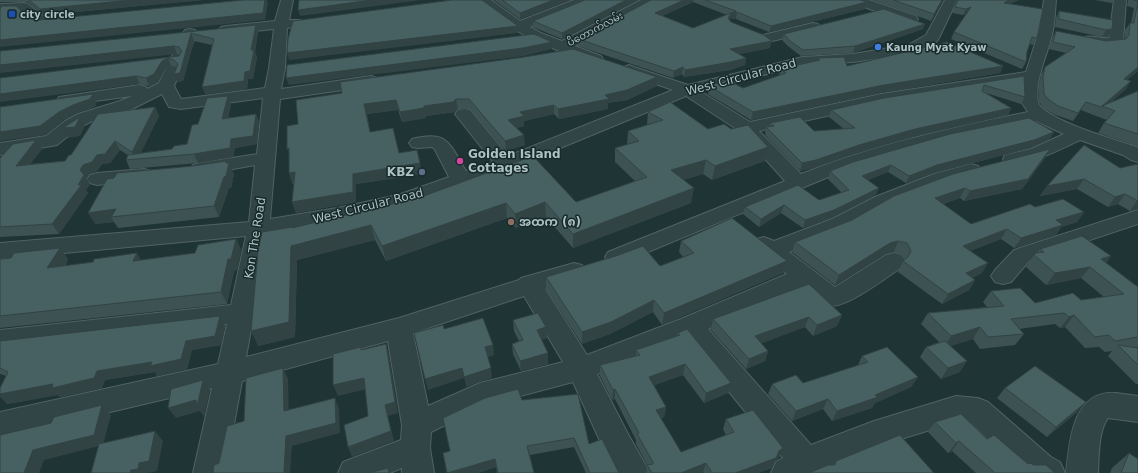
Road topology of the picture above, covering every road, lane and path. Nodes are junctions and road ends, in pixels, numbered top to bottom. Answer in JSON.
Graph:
{"nodes":[{"id":1,"x":287,"y":0,"type":"edge"},
{"id":2,"x":483,"y":0,"type":"edge"},
{"id":3,"x":585,"y":0,"type":"edge"},
{"id":4,"x":650,"y":0,"type":"edge"},
{"id":5,"x":857,"y":0,"type":"edge"},
{"id":6,"x":951,"y":0,"type":"edge"},
{"id":7,"x":1050,"y":0,"type":"edge"},
{"id":8,"x":1120,"y":0,"type":"edge"},
{"id":9,"x":0,"y":8,"type":"edge"},
{"id":10,"x":884,"y":9,"type":"junction"},
{"id":11,"x":862,"y":15,"type":"edge"},
{"id":12,"x":75,"y":18,"type":"edge"},
{"id":13,"x":305,"y":22,"type":"edge"},
{"id":14,"x":281,"y":24,"type":"junction"},
{"id":15,"x":826,"y":24,"type":"edge"},
{"id":16,"x":932,"y":31,"type":"junction"},
{"id":17,"x":516,"y":32,"type":"junction"},
{"id":18,"x":755,"y":32,"type":"edge"},
{"id":19,"x":1074,"y":37,"type":"edge"},
{"id":20,"x":768,"y":38,"type":"junction"},
{"id":21,"x":568,"y":49,"type":"junction"},
{"id":22,"x":550,"y":57,"type":"edge"},
{"id":23,"x":177,"y":59,"type":"junction"},
{"id":24,"x":162,"y":61,"type":"edge"},
{"id":25,"x":803,"y":61,"type":"junction"},
{"id":26,"x":995,"y":64,"type":"edge"},
{"id":27,"x":1027,"y":78,"type":"junction"},
{"id":28,"x":387,"y":79,"type":"edge"},
{"id":29,"x":166,"y":86,"type":"junction"},
{"id":30,"x":687,"y":90,"type":"junction"},
{"id":31,"x":272,"y":94,"type":"junction"},
{"id":32,"x":48,"y":102,"type":"edge"},
{"id":33,"x":464,"y":114,"type":"dead end"},
{"id":34,"x":1038,"y":115,"type":"junction"},
{"id":35,"x":747,"y":128,"type":"junction"},
{"id":36,"x":1080,"y":134,"type":"junction"},
{"id":37,"x":418,"y":143,"type":"dead end"},
{"id":38,"x":0,"y":149,"type":"edge"},
{"id":39,"x":1135,"y":153,"type":"edge"},
{"id":40,"x":266,"y":158,"type":"junction"},
{"id":41,"x":504,"y":164,"type":"junction"},
{"id":42,"x":183,"y":171,"type":"edge"},
{"id":43,"x":159,"y":174,"type":"edge"},
{"id":44,"x":97,"y":179,"type":"dead end"},
{"id":45,"x":461,"y":180,"type":"junction"},
{"id":46,"x":798,"y":183,"type":"junction"},
{"id":47,"x":1138,"y":216,"type":"edge"},
{"id":48,"x":738,"y":224,"type":"junction"},
{"id":49,"x":258,"y":228,"type":"junction"},
{"id":50,"x":771,"y":250,"type":"junction"},
{"id":51,"x":0,"y":251,"type":"edge"},
{"id":52,"x":894,"y":261,"type":"dead end"},
{"id":53,"x":805,"y":276,"type":"junction"},
{"id":54,"x":1004,"y":276,"type":"dead end"},
{"id":55,"x":529,"y":284,"type":"junction"},
{"id":56,"x":242,"y":313,"type":"junction"},
{"id":57,"x":690,"y":326,"type":"junction"},
{"id":58,"x":399,"y":328,"type":"junction"},
{"id":59,"x":0,"y":340,"type":"edge"},
{"id":60,"x":581,"y":370,"type":"junction"},
{"id":61,"x":229,"y":373,"type":"junction"},
{"id":62,"x":1138,"y":409,"type":"edge"},
{"id":63,"x":0,"y":425,"type":"edge"},
{"id":64,"x":417,"y":448,"type":"edge"},
{"id":65,"x":803,"y":469,"type":"edge"},
{"id":66,"x":209,"y":473,"type":"edge"},
{"id":67,"x":354,"y":473,"type":"edge"},
{"id":68,"x":634,"y":473,"type":"edge"},
{"id":69,"x":1049,"y":473,"type":"edge"},
{"id":70,"x":1082,"y":473,"type":"edge"}],
"edges":[{"from":1,"to":14,"type":"street","name":"Kon The Road"},
{"from":2,"to":17,"type":"street"},
{"from":3,"to":17,"type":"street"},
{"from":4,"to":21,"type":"street","name":"ပိတောက်လမ်း"},
{"from":5,"to":10,"type":"street"},
{"from":6,"to":16,"type":"street"},
{"from":7,"to":27,"type":"street"},
{"from":8,"to":19,"type":"street"},
{"from":9,"to":12,"type":"street"},
{"from":10,"to":11,"type":"street"},
{"from":10,"to":16,"type":"street"},
{"from":13,"to":14,"type":"street"},
{"from":14,"to":23,"type":"street"},
{"from":14,"to":31,"type":"street","name":"Kon The Road"},
{"from":15,"to":20,"type":"street"},
{"from":16,"to":25,"type":"street","name":"West Circular Road"},
{"from":17,"to":21,"type":"street"},
{"from":18,"to":20,"type":"street"},
{"from":20,"to":25,"type":"street"},
{"from":21,"to":22,"type":"street","name":"ပိတောက်လမ်း"},
{"from":21,"to":30,"type":"street"},
{"from":23,"to":24,"type":"street"},
{"from":23,"to":29,"type":"street"},
{"from":25,"to":30,"type":"street","name":"West Circular Road"},
{"from":26,"to":27,"type":"street"},
{"from":27,"to":34,"type":"street"},
{"from":27,"to":35,"type":"street"},
{"from":28,"to":31,"type":"street"},
{"from":29,"to":31,"type":"street"},
{"from":29,"to":32,"type":"street"},
{"from":29,"to":38,"type":"street"},
{"from":30,"to":35,"type":"street"},
{"from":30,"to":41,"type":"street","name":"West Circular Road"},
{"from":31,"to":40,"type":"street","name":"Kon The Road"},
{"from":33,"to":41,"type":"street"},
{"from":34,"to":36,"type":"street"},
{"from":34,"to":46,"type":"street"},
{"from":35,"to":46,"type":"street"},
{"from":36,"to":39,"type":"street"},
{"from":36,"to":50,"type":"street"},
{"from":37,"to":45,"type":"street"},
{"from":40,"to":42,"type":"street"},
{"from":40,"to":49,"type":"street","name":"Kon The Road"},
{"from":41,"to":45,"type":"street","name":"West Circular Road"},
{"from":43,"to":44,"type":"street"},
{"from":45,"to":49,"type":"street","name":"West Circular Road"},
{"from":46,"to":48,"type":"street"},
{"from":47,"to":54,"type":"street"},
{"from":48,"to":50,"type":"street"},
{"from":48,"to":55,"type":"street"},
{"from":49,"to":51,"type":"street","name":"West Circular Road"},
{"from":49,"to":56,"type":"street","name":"Kon The Road"},
{"from":50,"to":53,"type":"street"},
{"from":52,"to":53,"type":"street"},
{"from":53,"to":57,"type":"street"},
{"from":55,"to":58,"type":"street"},
{"from":55,"to":60,"type":"street"},
{"from":56,"to":59,"type":"street"},
{"from":56,"to":61,"type":"street","name":"Kon The Road"},
{"from":57,"to":60,"type":"street"},
{"from":57,"to":65,"type":"street"},
{"from":58,"to":61,"type":"street"},
{"from":58,"to":64,"type":"street"},
{"from":60,"to":64,"type":"street"},
{"from":60,"to":68,"type":"street"},
{"from":61,"to":63,"type":"street"},
{"from":61,"to":66,"type":"street","name":"Kon The Road"},
{"from":62,"to":70,"type":"street"},
{"from":64,"to":67,"type":"street"},
{"from":65,"to":69,"type":"street"}]}
